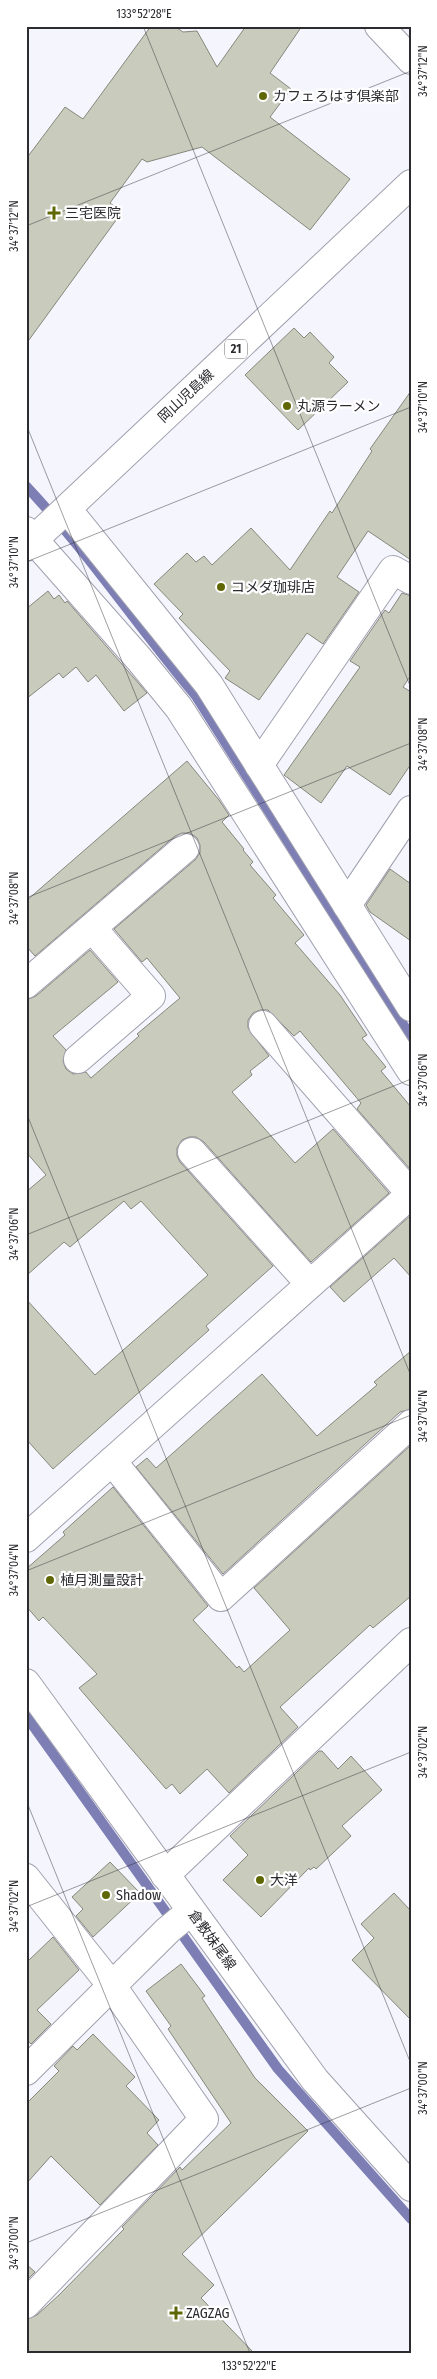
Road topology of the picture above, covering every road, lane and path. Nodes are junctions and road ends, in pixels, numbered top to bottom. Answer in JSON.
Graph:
{"nodes":[{"id":1,"x":379,"y":26,"type":"edge"},
{"id":2,"x":411,"y":60,"type":"edge"},
{"id":3,"x":411,"y":184,"type":"edge"},
{"id":4,"x":43,"y":529,"type":"edge"},
{"id":5,"x":411,"y":580,"type":"edge"},
{"id":6,"x":259,"y":765,"type":"junction"},
{"id":7,"x":411,"y":810,"type":"edge"},
{"id":8,"x":184,"y":848,"type":"dead end"},
{"id":9,"x":347,"y":905,"type":"junction"},
{"id":10,"x":92,"y":928,"type":"junction"},
{"id":11,"x":26,"y":984,"type":"edge"},
{"id":12,"x":411,"y":1008,"type":"edge"},
{"id":13,"x":263,"y":1025,"type":"dead end"},
{"id":14,"x":78,"y":1059,"type":"dead end"},
{"id":15,"x":411,"y":1071,"type":"edge"},
{"id":16,"x":192,"y":1152,"type":"dead end"},
{"id":17,"x":411,"y":1194,"type":"edge"},
{"id":18,"x":310,"y":1284,"type":"junction"},
{"id":19,"x":411,"y":1424,"type":"edge"},
{"id":20,"x":112,"y":1461,"type":"junction"},
{"id":21,"x":26,"y":1538,"type":"edge"},
{"id":22,"x":407,"y":1653,"type":"edge"},
{"id":23,"x":26,"y":1682,"type":"edge"},
{"id":24,"x":165,"y":1875,"type":"junction"},
{"id":25,"x":26,"y":1878,"type":"edge"},
{"id":26,"x":181,"y":1919,"type":"junction"},
{"id":27,"x":112,"y":1986,"type":"junction"},
{"id":28,"x":26,"y":2071,"type":"edge"},
{"id":29,"x":411,"y":2187,"type":"edge"},
{"id":30,"x":26,"y":2304,"type":"edge"}],
"edges":[{"from":1,"to":2,"type":"street"},
{"from":3,"to":4,"type":"street","name":"岡山児島線","number":"21"},
{"from":4,"to":6,"type":"street"},
{"from":4,"to":15,"type":"street"},
{"from":5,"to":6,"type":"street"},
{"from":6,"to":9,"type":"street"},
{"from":7,"to":9,"type":"street"},
{"from":8,"to":10,"type":"street"},
{"from":9,"to":12,"type":"street"},
{"from":10,"to":11,"type":"street"},
{"from":10,"to":14,"type":"street"},
{"from":13,"to":17,"type":"street"},
{"from":16,"to":18,"type":"street"},
{"from":17,"to":18,"type":"street"},
{"from":18,"to":20,"type":"street"},
{"from":19,"to":20,"type":"street"},
{"from":20,"to":21,"type":"street"},
{"from":22,"to":24,"type":"street"},
{"from":23,"to":24,"type":"street","name":"倉敷妹尾線"},
{"from":24,"to":26,"type":"street","name":"倉敷妹尾線"},
{"from":25,"to":27,"type":"street"},
{"from":26,"to":27,"type":"street"},
{"from":26,"to":29,"type":"street","name":"倉敷妹尾線"},
{"from":27,"to":28,"type":"street"},
{"from":27,"to":30,"type":"street"}]}
